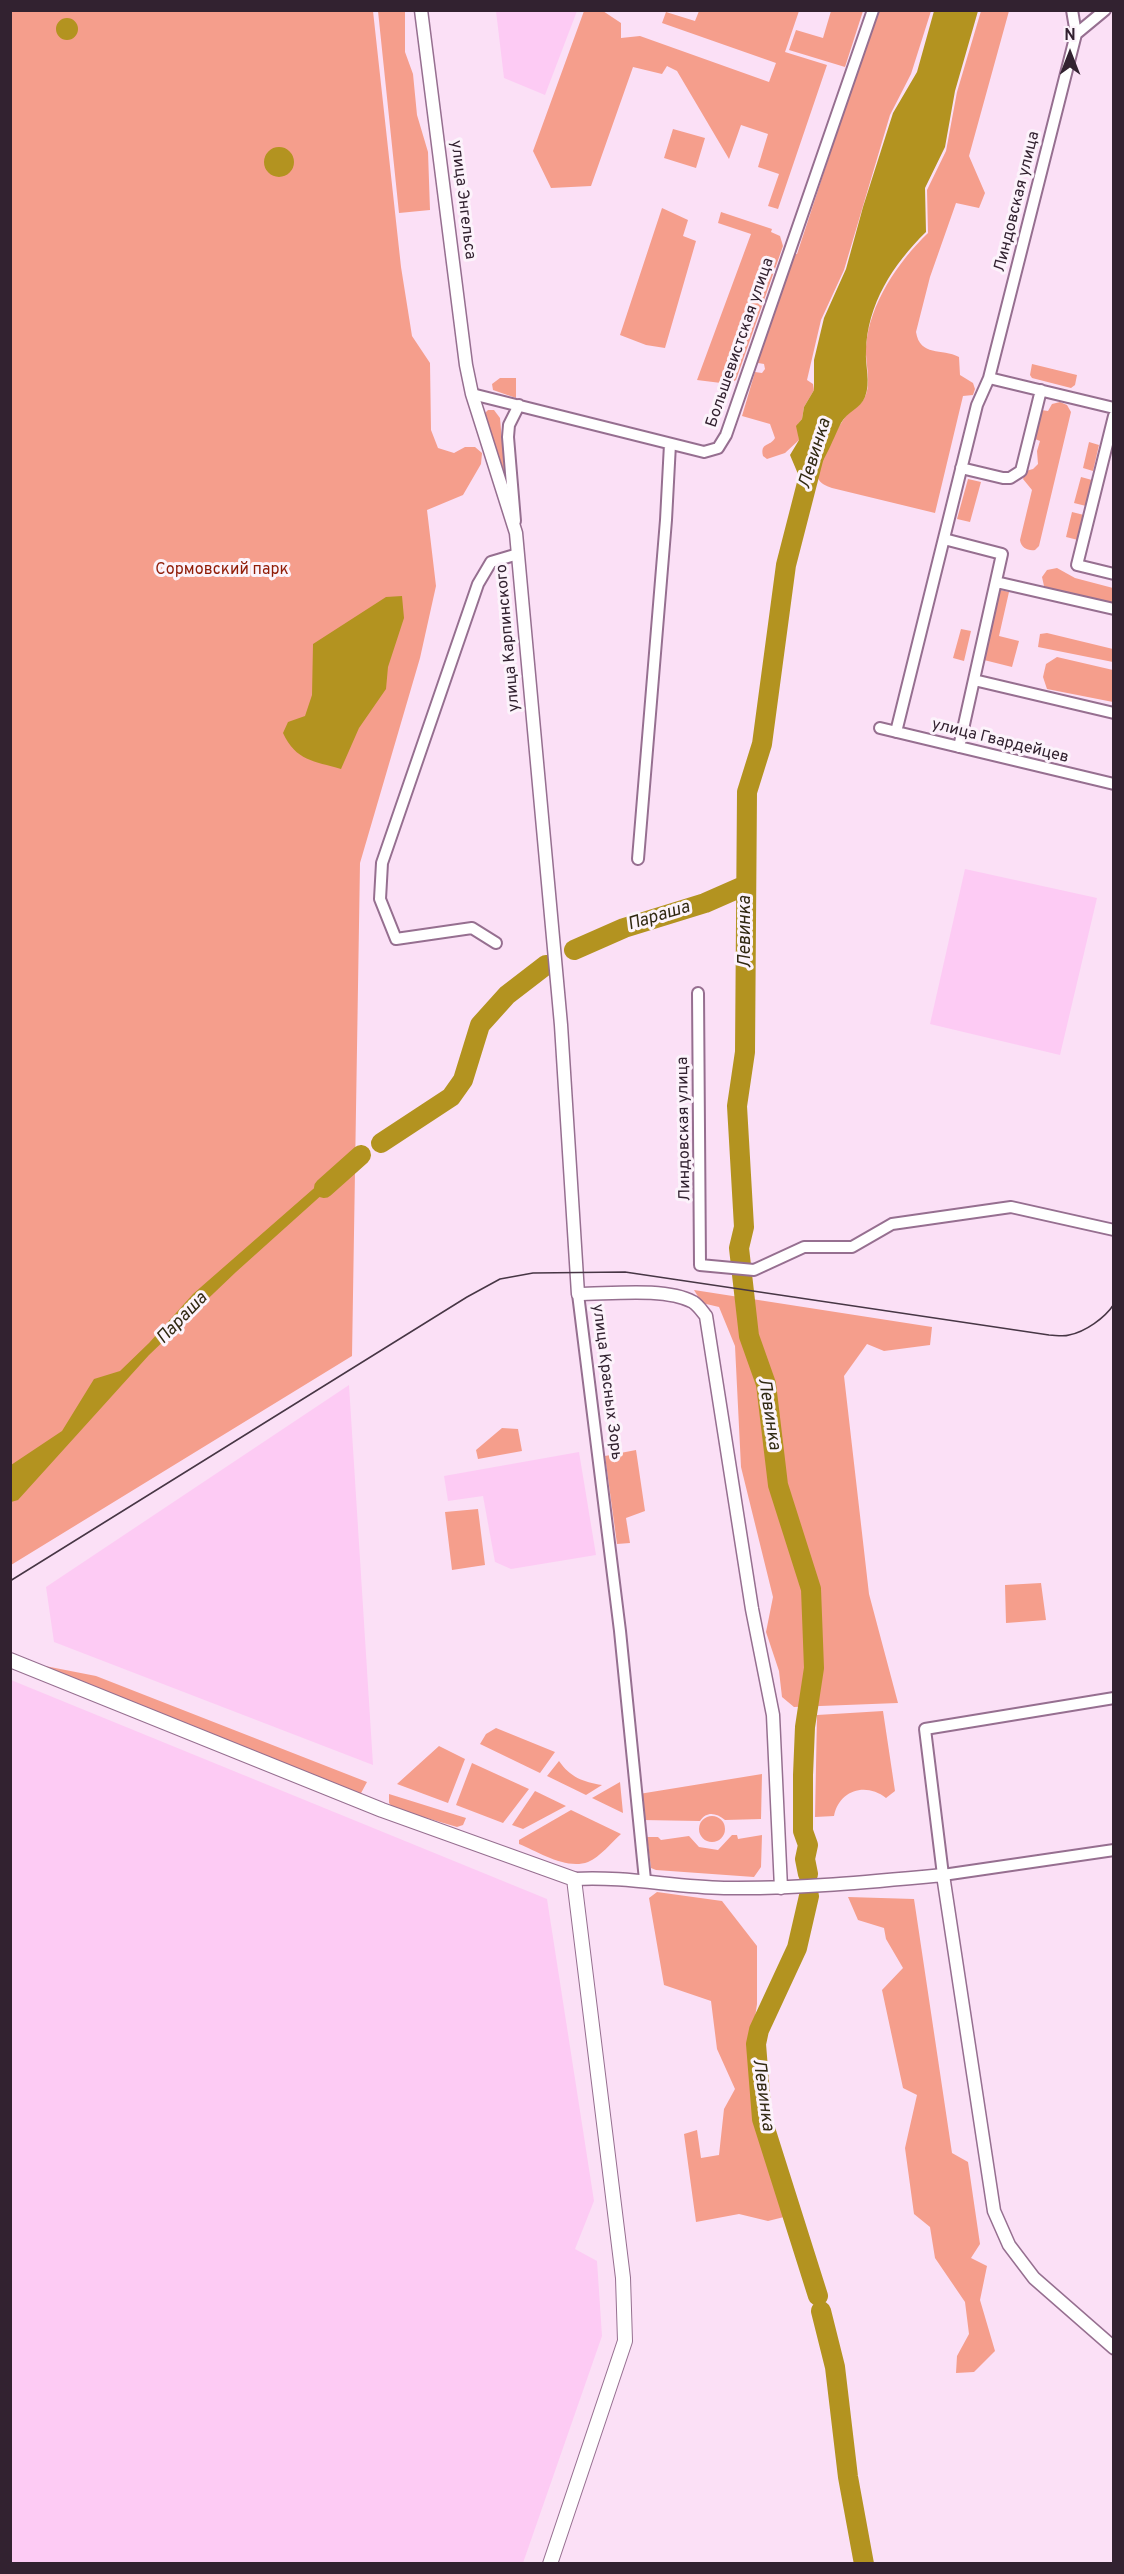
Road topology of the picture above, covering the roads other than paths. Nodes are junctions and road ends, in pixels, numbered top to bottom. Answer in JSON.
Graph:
{"nodes":[{"id":1,"x":421,"y":10,"type":"edge"},
{"id":2,"x":873,"y":10,"type":"edge"},
{"id":3,"x":1072,"y":10,"type":"edge"},
{"id":4,"x":1104,"y":10,"type":"edge"},
{"id":5,"x":1076,"y":34,"type":"junction"},
{"id":6,"x":989,"y":378,"type":"junction"},
{"id":7,"x":1041,"y":390,"type":"junction"},
{"id":8,"x":472,"y":394,"type":"junction"},
{"id":9,"x":519,"y":405,"type":"junction"},
{"id":10,"x":1113,"y":408,"type":"edge"},
{"id":11,"x":1113,"y":416,"type":"edge"},
{"id":12,"x":670,"y":444,"type":"junction"},
{"id":13,"x":961,"y":468,"type":"junction"},
{"id":14,"x":516,"y":533,"type":"junction"},
{"id":15,"x":944,"y":539,"type":"junction"},
{"id":16,"x":518,"y":554,"type":"junction"},
{"id":17,"x":1113,"y":574,"type":"edge"},
{"id":18,"x":996,"y":582,"type":"junction"},
{"id":19,"x":1113,"y":609,"type":"edge"},
{"id":20,"x":974,"y":680,"type":"junction"},
{"id":21,"x":1113,"y":713,"type":"edge"},
{"id":22,"x":880,"y":728,"type":"dead end"},
{"id":23,"x":896,"y":732,"type":"junction"},
{"id":24,"x":959,"y":747,"type":"junction"},
{"id":25,"x":1113,"y":784,"type":"edge"},
{"id":26,"x":638,"y":859,"type":"dead end"},
{"id":27,"x":548,"y":886,"type":"joint"},
{"id":28,"x":496,"y":943,"type":"dead end"},
{"id":29,"x":698,"y":993,"type":"dead end"},
{"id":30,"x":1113,"y":1230,"type":"edge"},
{"id":31,"x":578,"y":1294,"type":"junction"},
{"id":32,"x":10,"y":1660,"type":"edge"},
{"id":33,"x":1113,"y":1698,"type":"edge"},
{"id":34,"x":1113,"y":1850,"type":"edge"},
{"id":35,"x":943,"y":1875,"type":"junction"},
{"id":36,"x":574,"y":1879,"type":"junction"},
{"id":37,"x":645,"y":1880,"type":"junction"},
{"id":38,"x":781,"y":1888,"type":"junction"},
{"id":39,"x":1113,"y":2348,"type":"edge"},
{"id":40,"x":550,"y":2564,"type":"edge"}],
"edges":[{"from":1,"to":8,"type":"street","name":"улица Энгельса"},
{"from":2,"to":12,"type":"street","name":"Большевистская улица"},
{"from":3,"to":5,"type":"street","name":"Линдовская улица"},
{"from":4,"to":5,"type":"street"},
{"from":5,"to":6,"type":"street","name":"Линдовская улица"},
{"from":6,"to":7,"type":"street"},
{"from":6,"to":13,"type":"street","name":"Линдовская улица"},
{"from":7,"to":10,"type":"street"},
{"from":7,"to":13,"type":"street"},
{"from":8,"to":9,"type":"street","name":"Большевистская улица"},
{"from":8,"to":14,"type":"street","name":"улица Карпинского"},
{"from":9,"to":12,"type":"street","name":"Большевистская улица"},
{"from":9,"to":14,"type":"street"},
{"from":11,"to":17,"type":"street"},
{"from":12,"to":26,"type":"street"},
{"from":13,"to":15,"type":"street","name":"Линдовская улица"},
{"from":14,"to":16,"type":"street","name":"улица Карпинского"},
{"from":15,"to":18,"type":"street"},
{"from":15,"to":23,"type":"street","name":"Линдовская улица"},
{"from":16,"to":27,"type":"street","name":"улица Карпинского"},
{"from":16,"to":28,"type":"street"},
{"from":18,"to":19,"type":"street"},
{"from":18,"to":20,"type":"street"},
{"from":20,"to":21,"type":"street"},
{"from":20,"to":24,"type":"street"},
{"from":22,"to":23,"type":"street","name":"улица Гвардейцев"},
{"from":23,"to":24,"type":"street","name":"улица Гвардейцев"},
{"from":24,"to":25,"type":"street","name":"улица Гвардейцев"},
{"from":27,"to":31,"type":"street","name":"улица Красных Зорь"},
{"from":29,"to":30,"type":"street","name":"Линдовская улица"},
{"from":31,"to":37,"type":"street","name":"улица Красных Зорь"},
{"from":31,"to":38,"type":"street"},
{"from":32,"to":36,"type":"main road"},
{"from":33,"to":35,"type":"street"},
{"from":34,"to":35,"type":"street"},
{"from":35,"to":38,"type":"street"},
{"from":35,"to":39,"type":"street"},
{"from":36,"to":37,"type":"street"},
{"from":36,"to":40,"type":"main road"},
{"from":37,"to":38,"type":"street"}]}
